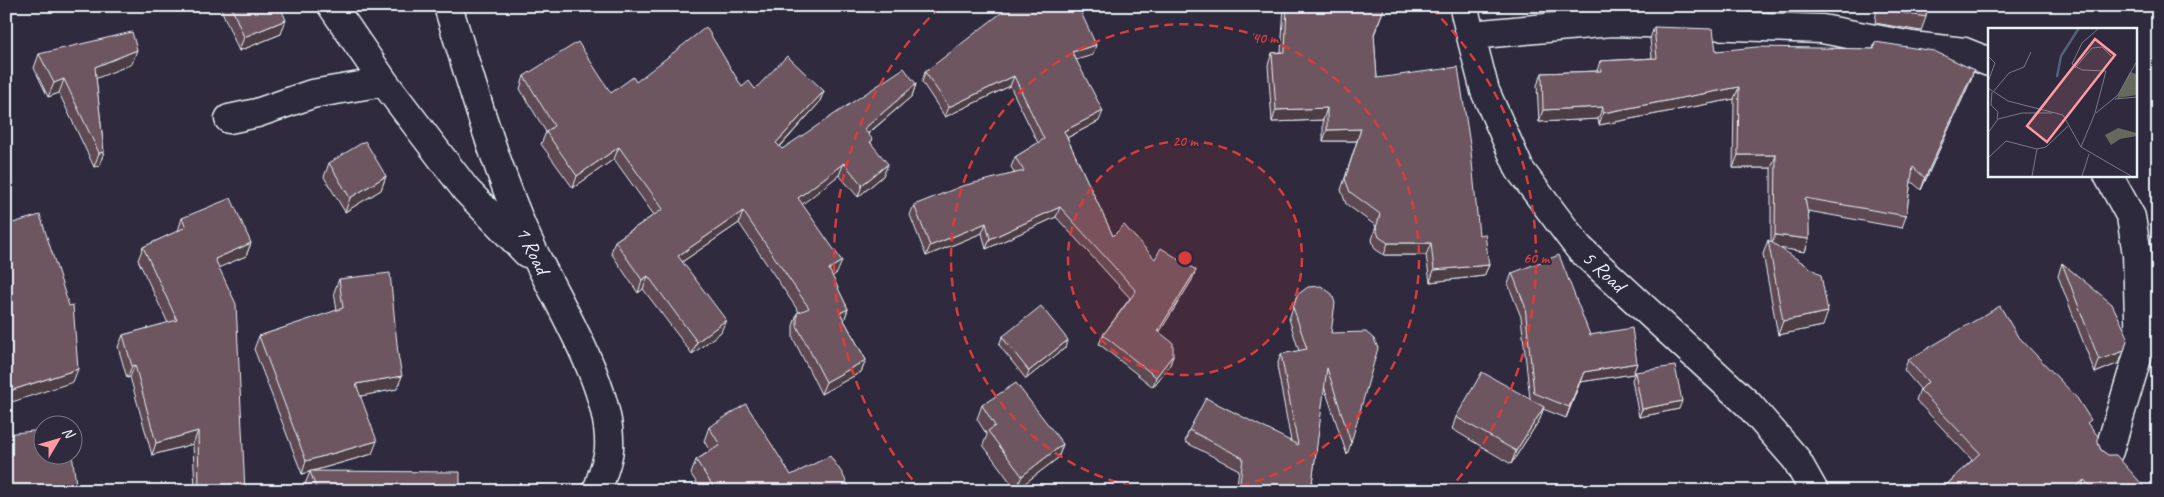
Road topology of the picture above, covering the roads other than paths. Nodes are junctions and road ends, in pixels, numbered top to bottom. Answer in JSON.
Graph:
{"nodes":[{"id":1,"x":332,"y":6,"type":"edge"},
{"id":2,"x":448,"y":6,"type":"edge"},
{"id":3,"x":1467,"y":6,"type":"edge"},
{"id":4,"x":1471,"y":35,"type":"junction"},
{"id":5,"x":1988,"y":62,"type":"edge"},
{"id":6,"x":384,"y":82,"type":"junction"},
{"id":7,"x":229,"y":119,"type":"dead end"},
{"id":8,"x":2109,"y":176,"type":"edge"},
{"id":9,"x":542,"y":268,"type":"junction"},
{"id":10,"x":2109,"y":451,"type":"dead end"},
{"id":11,"x":596,"y":491,"type":"edge"},
{"id":12,"x":1814,"y":491,"type":"edge"}],
"edges":[{"from":1,"to":6,"type":"street"},
{"from":2,"to":9,"type":"street","name":"1 Road"},
{"from":3,"to":4,"type":"street","name":"5 Road"},
{"from":4,"to":5,"type":"street"},
{"from":4,"to":12,"type":"street","name":"5 Road"},
{"from":6,"to":7,"type":"street"},
{"from":6,"to":9,"type":"street"},
{"from":8,"to":10,"type":"street"},
{"from":9,"to":11,"type":"street","name":"1 Road"}]}
